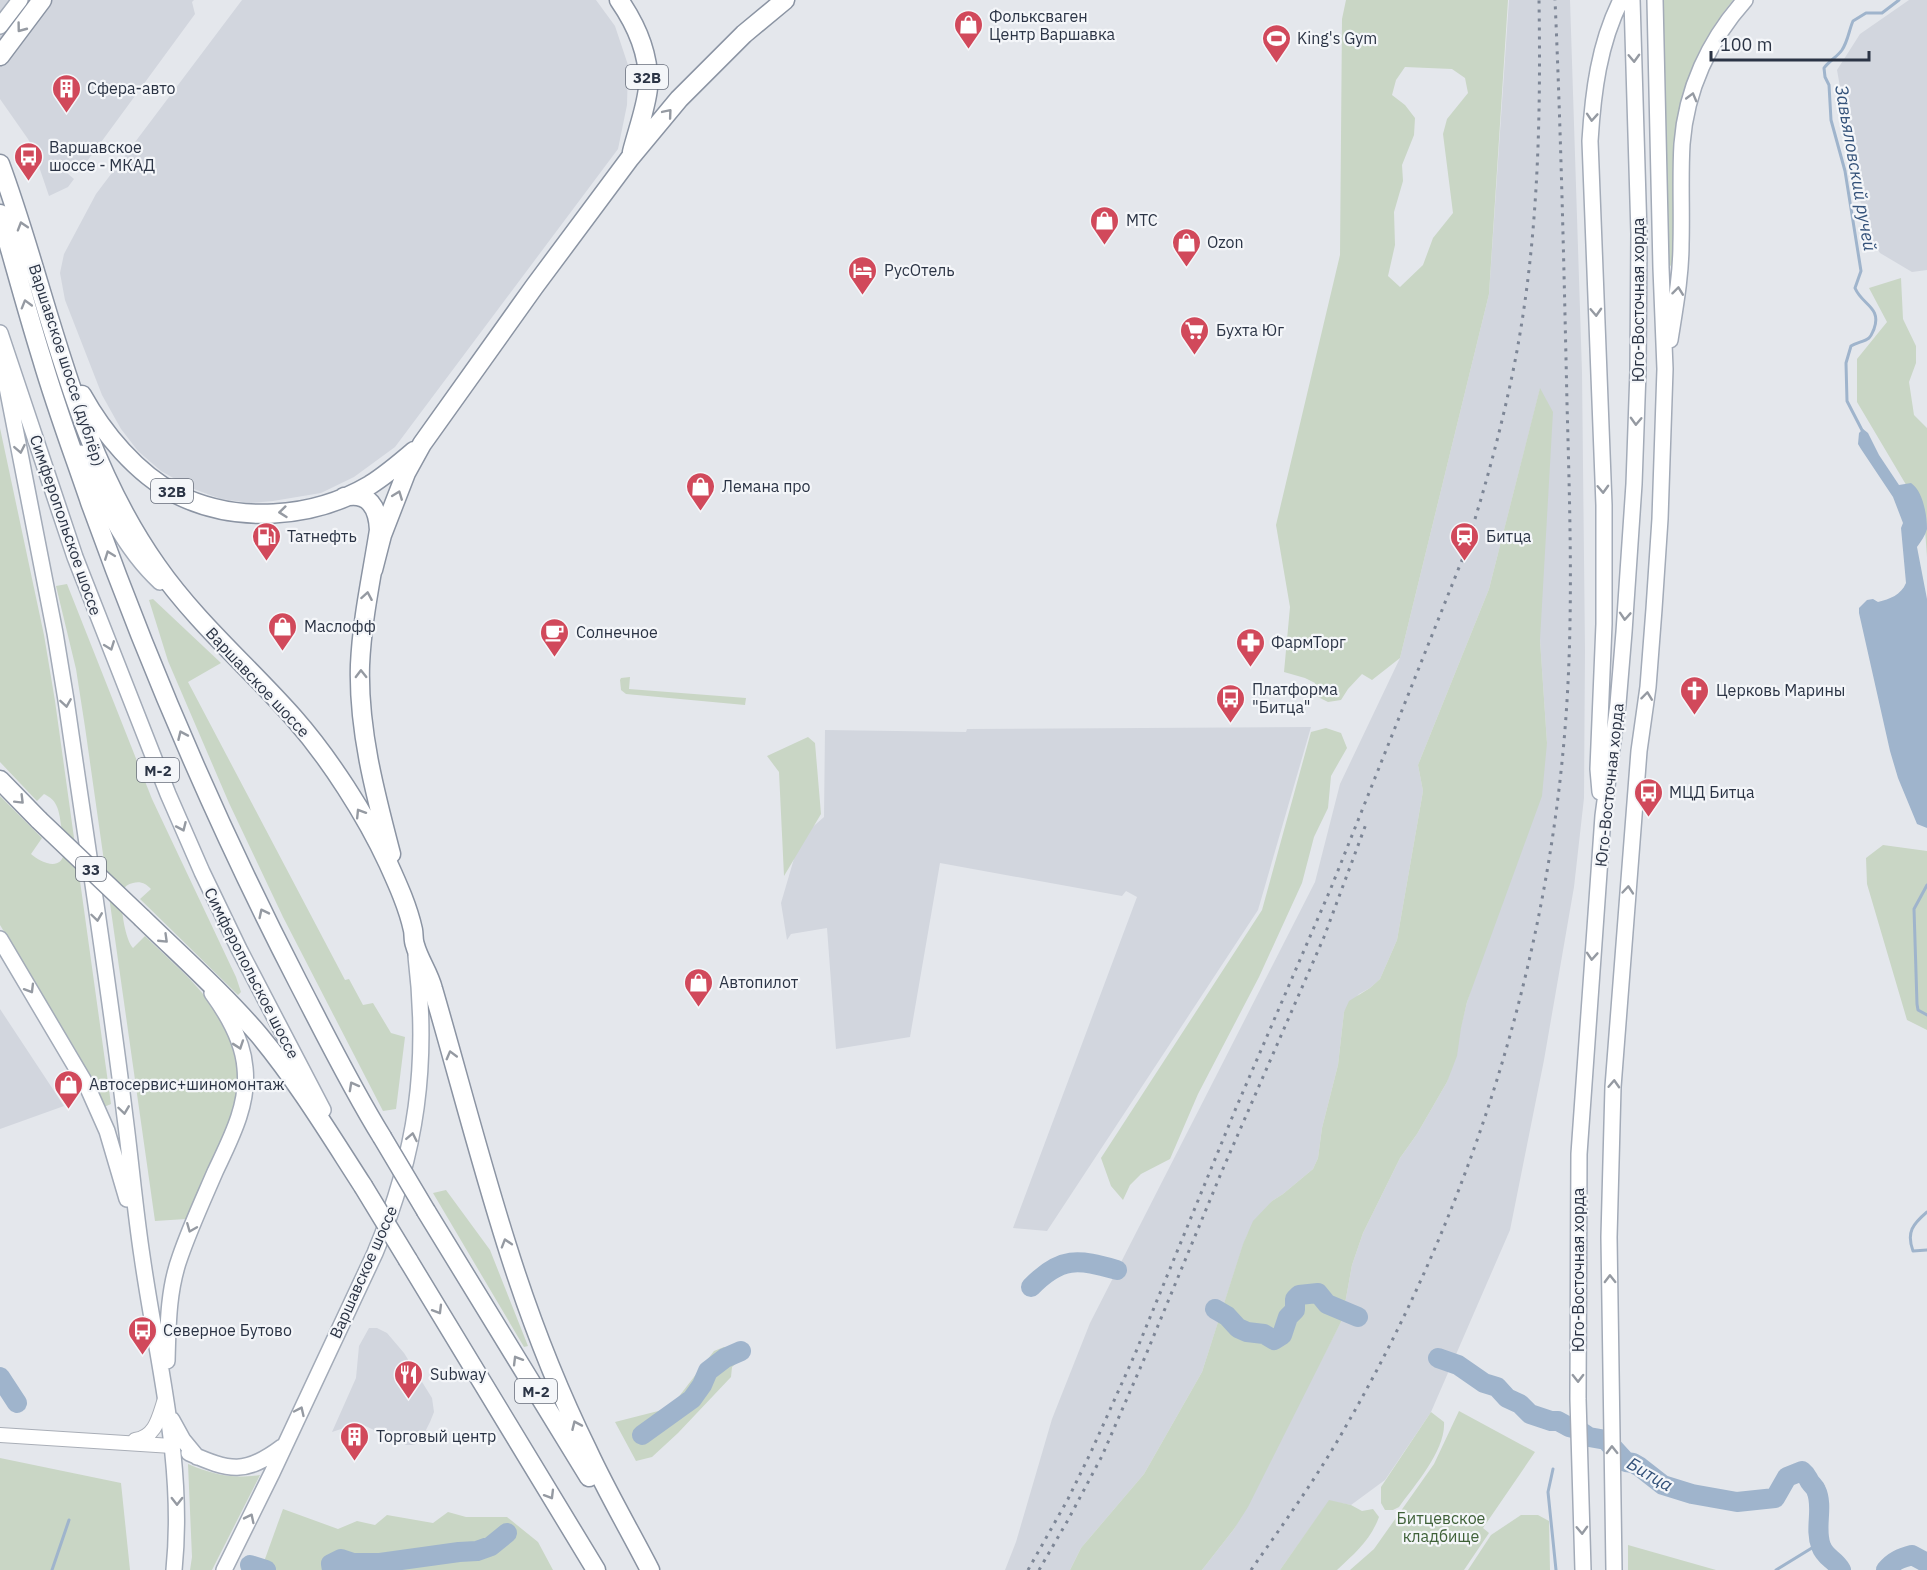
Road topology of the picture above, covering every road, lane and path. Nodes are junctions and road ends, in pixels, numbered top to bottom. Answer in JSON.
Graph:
{"nodes":[{"id":1,"x":20,"y":0,"type":"edge"},
{"id":2,"x":42,"y":0,"type":"edge"},
{"id":3,"x":619,"y":0,"type":"edge"},
{"id":4,"x":784,"y":0,"type":"edge"},
{"id":5,"x":1622,"y":0,"type":"edge"},
{"id":6,"x":1632,"y":0,"type":"edge"},
{"id":7,"x":1654,"y":0,"type":"edge"},
{"id":8,"x":1745,"y":0,"type":"edge"},
{"id":9,"x":0,"y":26,"type":"edge"},
{"id":10,"x":0,"y":56,"type":"edge"},
{"id":11,"x":630,"y":158,"type":"junction"},
{"id":12,"x":0,"y":164,"type":"edge"},
{"id":13,"x":0,"y":214,"type":"edge"},
{"id":14,"x":0,"y":333,"type":"edge"},
{"id":15,"x":0,"y":351,"type":"edge"},
{"id":16,"x":62,"y":360,"type":"junction"},
{"id":17,"x":42,"y":361,"type":"junction"},
{"id":18,"x":1665,"y":369,"type":"junction"},
{"id":19,"x":422,"y":444,"type":"junction"},
{"id":20,"x":340,"y":498,"type":"junction"},
{"id":21,"x":373,"y":570,"type":"junction"},
{"id":22,"x":195,"y":615,"type":"junction"},
{"id":23,"x":0,"y":780,"type":"edge"},
{"id":24,"x":1603,"y":816,"type":"junction"},
{"id":25,"x":405,"y":903,"type":"junction"},
{"id":26,"x":0,"y":939,"type":"edge"},
{"id":27,"x":415,"y":947,"type":"junction"},
{"id":28,"x":186,"y":960,"type":"junction"},
{"id":29,"x":363,"y":1186,"type":"junction"},
{"id":30,"x":141,"y":1254,"type":"junction"},
{"id":31,"x":165,"y":1399,"type":"junction"},
{"id":32,"x":0,"y":1435,"type":"edge"},
{"id":33,"x":118,"y":1442,"type":"junction"},
{"id":34,"x":285,"y":1445,"type":"junction"},
{"id":35,"x":172,"y":1446,"type":"junction"},
{"id":36,"x":197,"y":1457,"type":"junction"},
{"id":37,"x":174,"y":1570,"type":"edge"},
{"id":38,"x":224,"y":1570,"type":"edge"},
{"id":39,"x":596,"y":1570,"type":"edge"},
{"id":40,"x":649,"y":1570,"type":"edge"},
{"id":41,"x":1583,"y":1570,"type":"edge"},
{"id":42,"x":1614,"y":1570,"type":"edge"}],
"edges":[{"from":1,"to":9,"type":"main road"},
{"from":2,"to":10,"type":"highway","one_way":true},
{"from":3,"to":11,"type":"highway","number":"32B"},
{"from":11,"to":4,"type":"highway","one_way":true},
{"from":5,"to":24,"type":"main road","one_way":true},
{"from":6,"to":24,"type":"main road","name":"Юго-Восточная хорда","one_way":true},
{"from":7,"to":18,"type":"main road","name":"Юго-Восточная хорда"},
{"from":18,"to":8,"type":"main road","one_way":true},
{"from":11,"to":19,"type":"highway"},
{"from":16,"to":12,"type":"highway","name":"Варшавское шоссе (дублёр)","one_way":true},
{"from":17,"to":13,"type":"highway","name":"Варшавское шоссе","number":"М-2","one_way":true},
{"from":14,"to":29,"type":"main road","name":"Симферопольское шоссе","number":"М-2","one_way":true},
{"from":15,"to":30,"type":"main road","one_way":true},
{"from":20,"to":16,"type":"highway","number":"32B","one_way":true},
{"from":16,"to":22,"type":"highway","name":"Варшавское шоссе (дублёр)"},
{"from":17,"to":22,"type":"main road","name":"Варшавское шоссе"},
{"from":40,"to":17,"type":"highway","name":"Симферопольское шоссе","number":"М-2","one_way":true,"bridge":true},
{"from":42,"to":18,"type":"main road","name":"Юго-Восточная хорда","one_way":true},
{"from":19,"to":20,"type":"highway","number":"32B"},
{"from":21,"to":19,"type":"highway","one_way":true},
{"from":20,"to":21,"type":"highway"},
{"from":25,"to":21,"type":"highway","one_way":true},
{"from":25,"to":22,"type":"highway","name":"Варшавское шоссе","one_way":true},
{"from":23,"to":28,"type":"highway","number":"33","one_way":true,"bridge":true},
{"from":24,"to":41,"type":"main road","name":"Юго-Восточная хорда","one_way":true},
{"from":25,"to":27,"type":"highway","name":"Варшавское шоссе"},
{"from":26,"to":30,"type":"main road","one_way":true},
{"from":34,"to":27,"type":"main road","name":"Варшавское шоссе","one_way":true},
{"from":40,"to":27,"type":"highway","one_way":true},
{"from":28,"to":29,"type":"highway","number":"33"},
{"from":28,"to":31,"type":"main road","one_way":true},
{"from":29,"to":39,"type":"highway","name":"Симферопольское шоссе","number":"М-2","one_way":true,"bridge":true},
{"from":30,"to":31,"type":"main road"},
{"from":31,"to":33,"type":"street"},
{"from":31,"to":35,"type":"main road"},
{"from":31,"to":36,"type":"main road"},
{"from":32,"to":33,"type":"street"},
{"from":33,"to":35,"type":"street"},
{"from":34,"to":36,"type":"main road"},
{"from":38,"to":34,"type":"main road","name":"Варшавское шоссе","one_way":true},
{"from":35,"to":36,"type":"main road"},
{"from":35,"to":37,"type":"main road","one_way":true}]}
